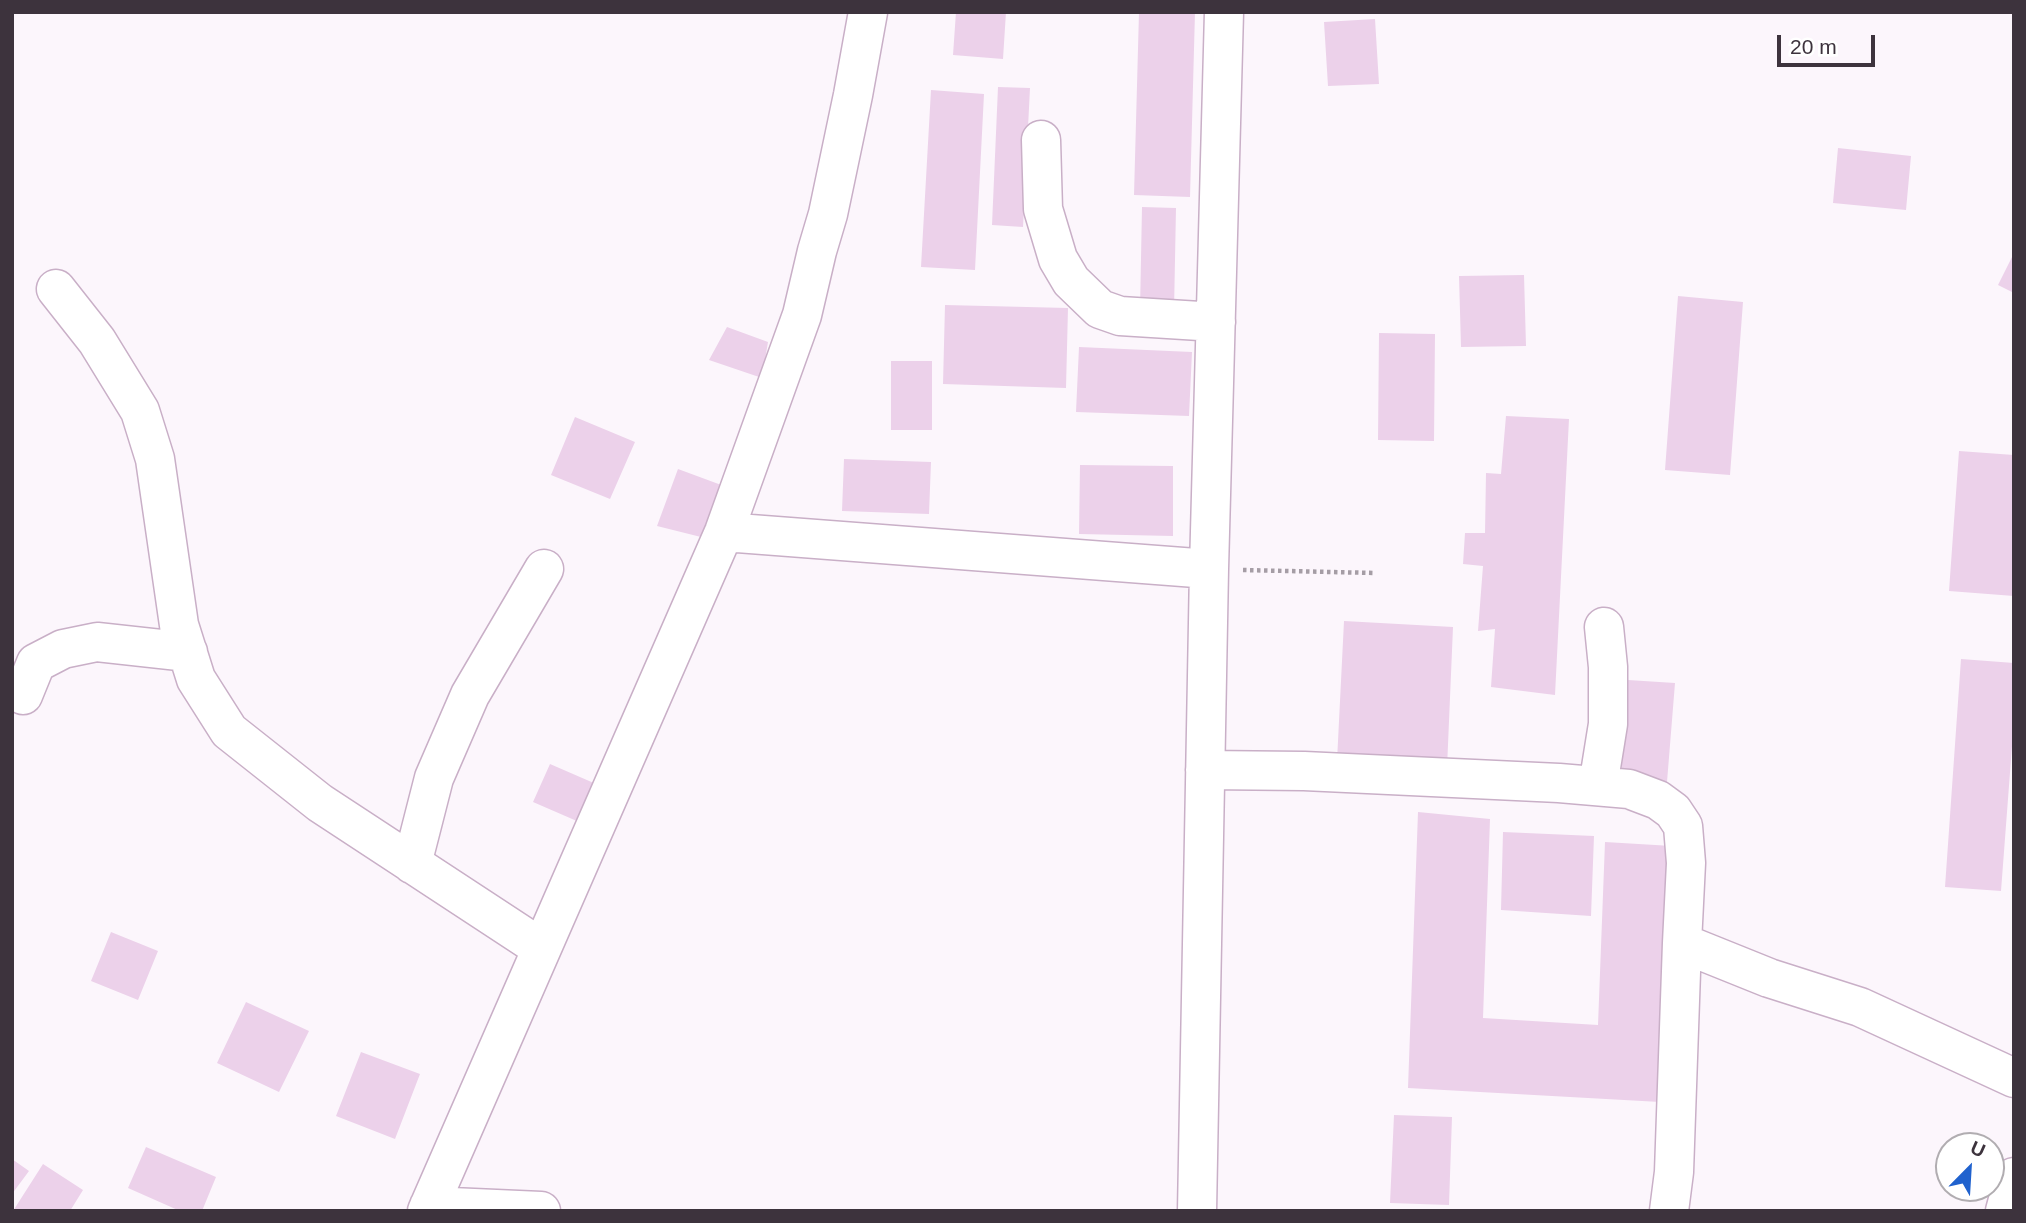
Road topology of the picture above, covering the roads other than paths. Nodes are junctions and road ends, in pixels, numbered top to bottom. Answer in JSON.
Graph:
{"nodes":[{"id":1,"x":867,"y":12,"type":"edge"},
{"id":2,"x":1224,"y":12,"type":"edge"},
{"id":3,"x":1041,"y":139,"type":"dead end"},
{"id":4,"x":56,"y":289,"type":"dead end"},
{"id":5,"x":1216,"y":322,"type":"junction"},
{"id":6,"x":724,"y":531,"type":"junction"},
{"id":7,"x":544,"y":569,"type":"dead end"},
{"id":8,"x":1209,"y":569,"type":"junction"},
{"id":9,"x":1604,"y":627,"type":"dead end"},
{"id":10,"x":188,"y":652,"type":"junction"},
{"id":11,"x":23,"y":695,"type":"dead end"},
{"id":12,"x":1205,"y":770,"type":"junction"},
{"id":13,"x":1598,"y":786,"type":"junction"},
{"id":14,"x":412,"y":864,"type":"junction"},
{"id":15,"x":1682,"y":943,"type":"junction"},
{"id":16,"x":541,"y":948,"type":"junction"},
{"id":17,"x":2014,"y":1078,"type":"edge"},
{"id":18,"x":2014,"y":1178,"type":"edge"},
{"id":19,"x":428,"y":1208,"type":"edge"},
{"id":20,"x":541,"y":1211,"type":"edge"},
{"id":21,"x":1197,"y":1211,"type":"edge"},
{"id":22,"x":1669,"y":1211,"type":"edge"},
{"id":23,"x":2005,"y":1211,"type":"edge"}],
"edges":[{"from":1,"to":6,"type":"street"},
{"from":2,"to":5,"type":"street"},
{"from":3,"to":5,"type":"street"},
{"from":4,"to":10,"type":"street"},
{"from":5,"to":8,"type":"street"},
{"from":6,"to":8,"type":"street"},
{"from":6,"to":16,"type":"street"},
{"from":7,"to":14,"type":"street"},
{"from":8,"to":12,"type":"street"},
{"from":9,"to":13,"type":"street"},
{"from":10,"to":11,"type":"street"},
{"from":10,"to":14,"type":"street"},
{"from":12,"to":13,"type":"street"},
{"from":12,"to":21,"type":"street"},
{"from":13,"to":15,"type":"street"},
{"from":14,"to":16,"type":"street"},
{"from":15,"to":17,"type":"street"},
{"from":15,"to":22,"type":"street"},
{"from":16,"to":19,"type":"street"},
{"from":18,"to":23,"type":"street"},
{"from":19,"to":20,"type":"street"}]}
